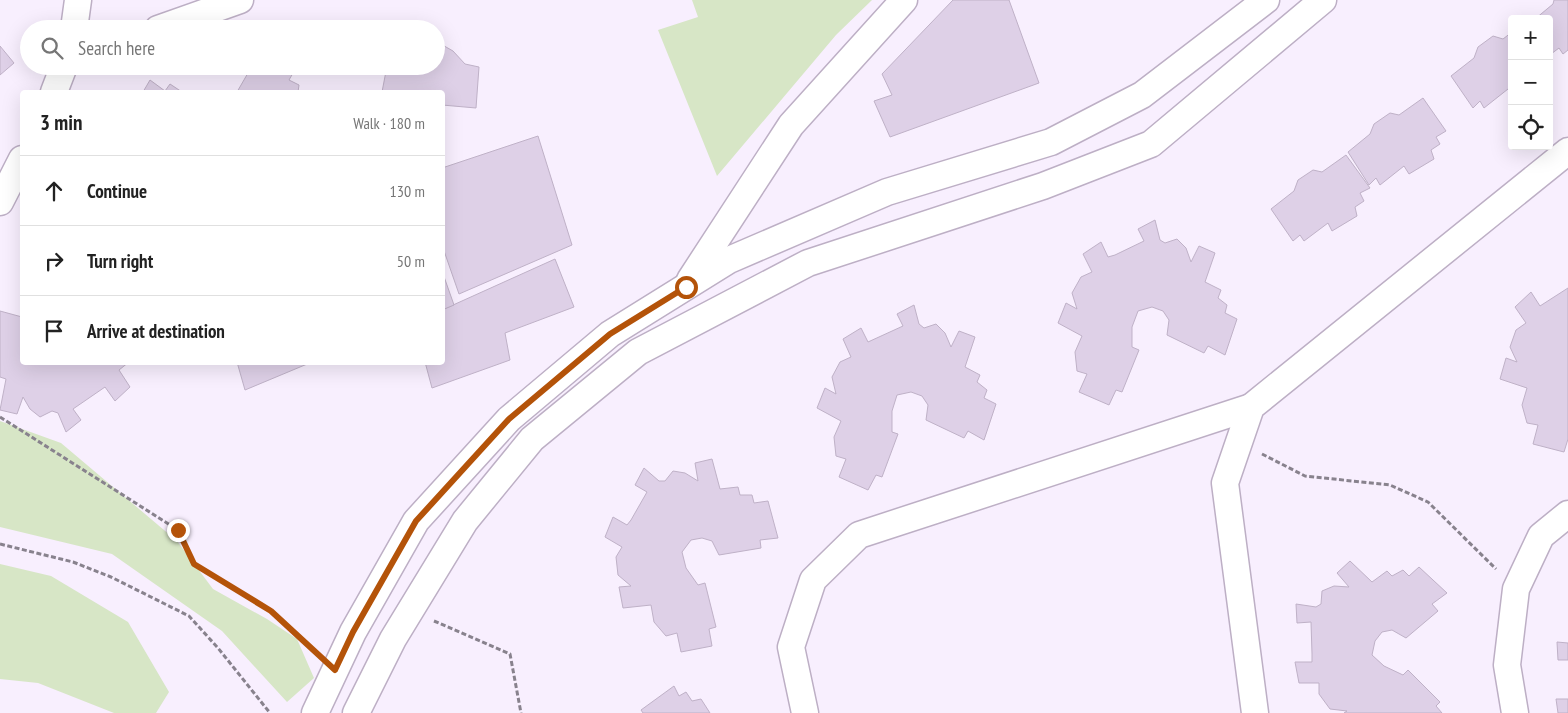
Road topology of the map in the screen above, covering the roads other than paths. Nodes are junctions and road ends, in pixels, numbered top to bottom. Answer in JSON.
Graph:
{"nodes":[{"id":1,"x":78,"y":0,"type":"edge"},
{"id":2,"x":240,"y":0,"type":"edge"},
{"id":3,"x":904,"y":0,"type":"edge"},
{"id":4,"x":1266,"y":0,"type":"edge"},
{"id":5,"x":1323,"y":0,"type":"edge"},
{"id":6,"x":75,"y":20,"type":"edge"},
{"id":7,"x":183,"y":20,"type":"edge"},
{"id":8,"x":61,"y":75,"type":"edge"},
{"id":9,"x":55,"y":90,"type":"edge"},
{"id":10,"x":1568,"y":150,"type":"edge"},
{"id":11,"x":20,"y":163,"type":"edge"},
{"id":12,"x":0,"y":202,"type":"edge"},
{"id":13,"x":686,"y":287,"type":"junction"},
{"id":14,"x":1250,"y":407,"type":"junction"},
{"id":15,"x":1568,"y":514,"type":"edge"},
{"id":16,"x":315,"y":713,"type":"edge"},
{"id":17,"x":356,"y":713,"type":"edge"},
{"id":18,"x":805,"y":713,"type":"edge"},
{"id":19,"x":1255,"y":713,"type":"edge"},
{"id":20,"x":1515,"y":713,"type":"edge"}],
"edges":[{"from":1,"to":6,"type":"street"},
{"from":2,"to":7,"type":"street"},
{"from":3,"to":13,"type":"street"},
{"from":4,"to":13,"type":"street"},
{"from":5,"to":17,"type":"street"},
{"from":8,"to":9,"type":"street"},
{"from":10,"to":14,"type":"street"},
{"from":11,"to":12,"type":"street"},
{"from":13,"to":16,"type":"street"},
{"from":14,"to":18,"type":"street"},
{"from":14,"to":19,"type":"street"},
{"from":15,"to":20,"type":"street"}]}
